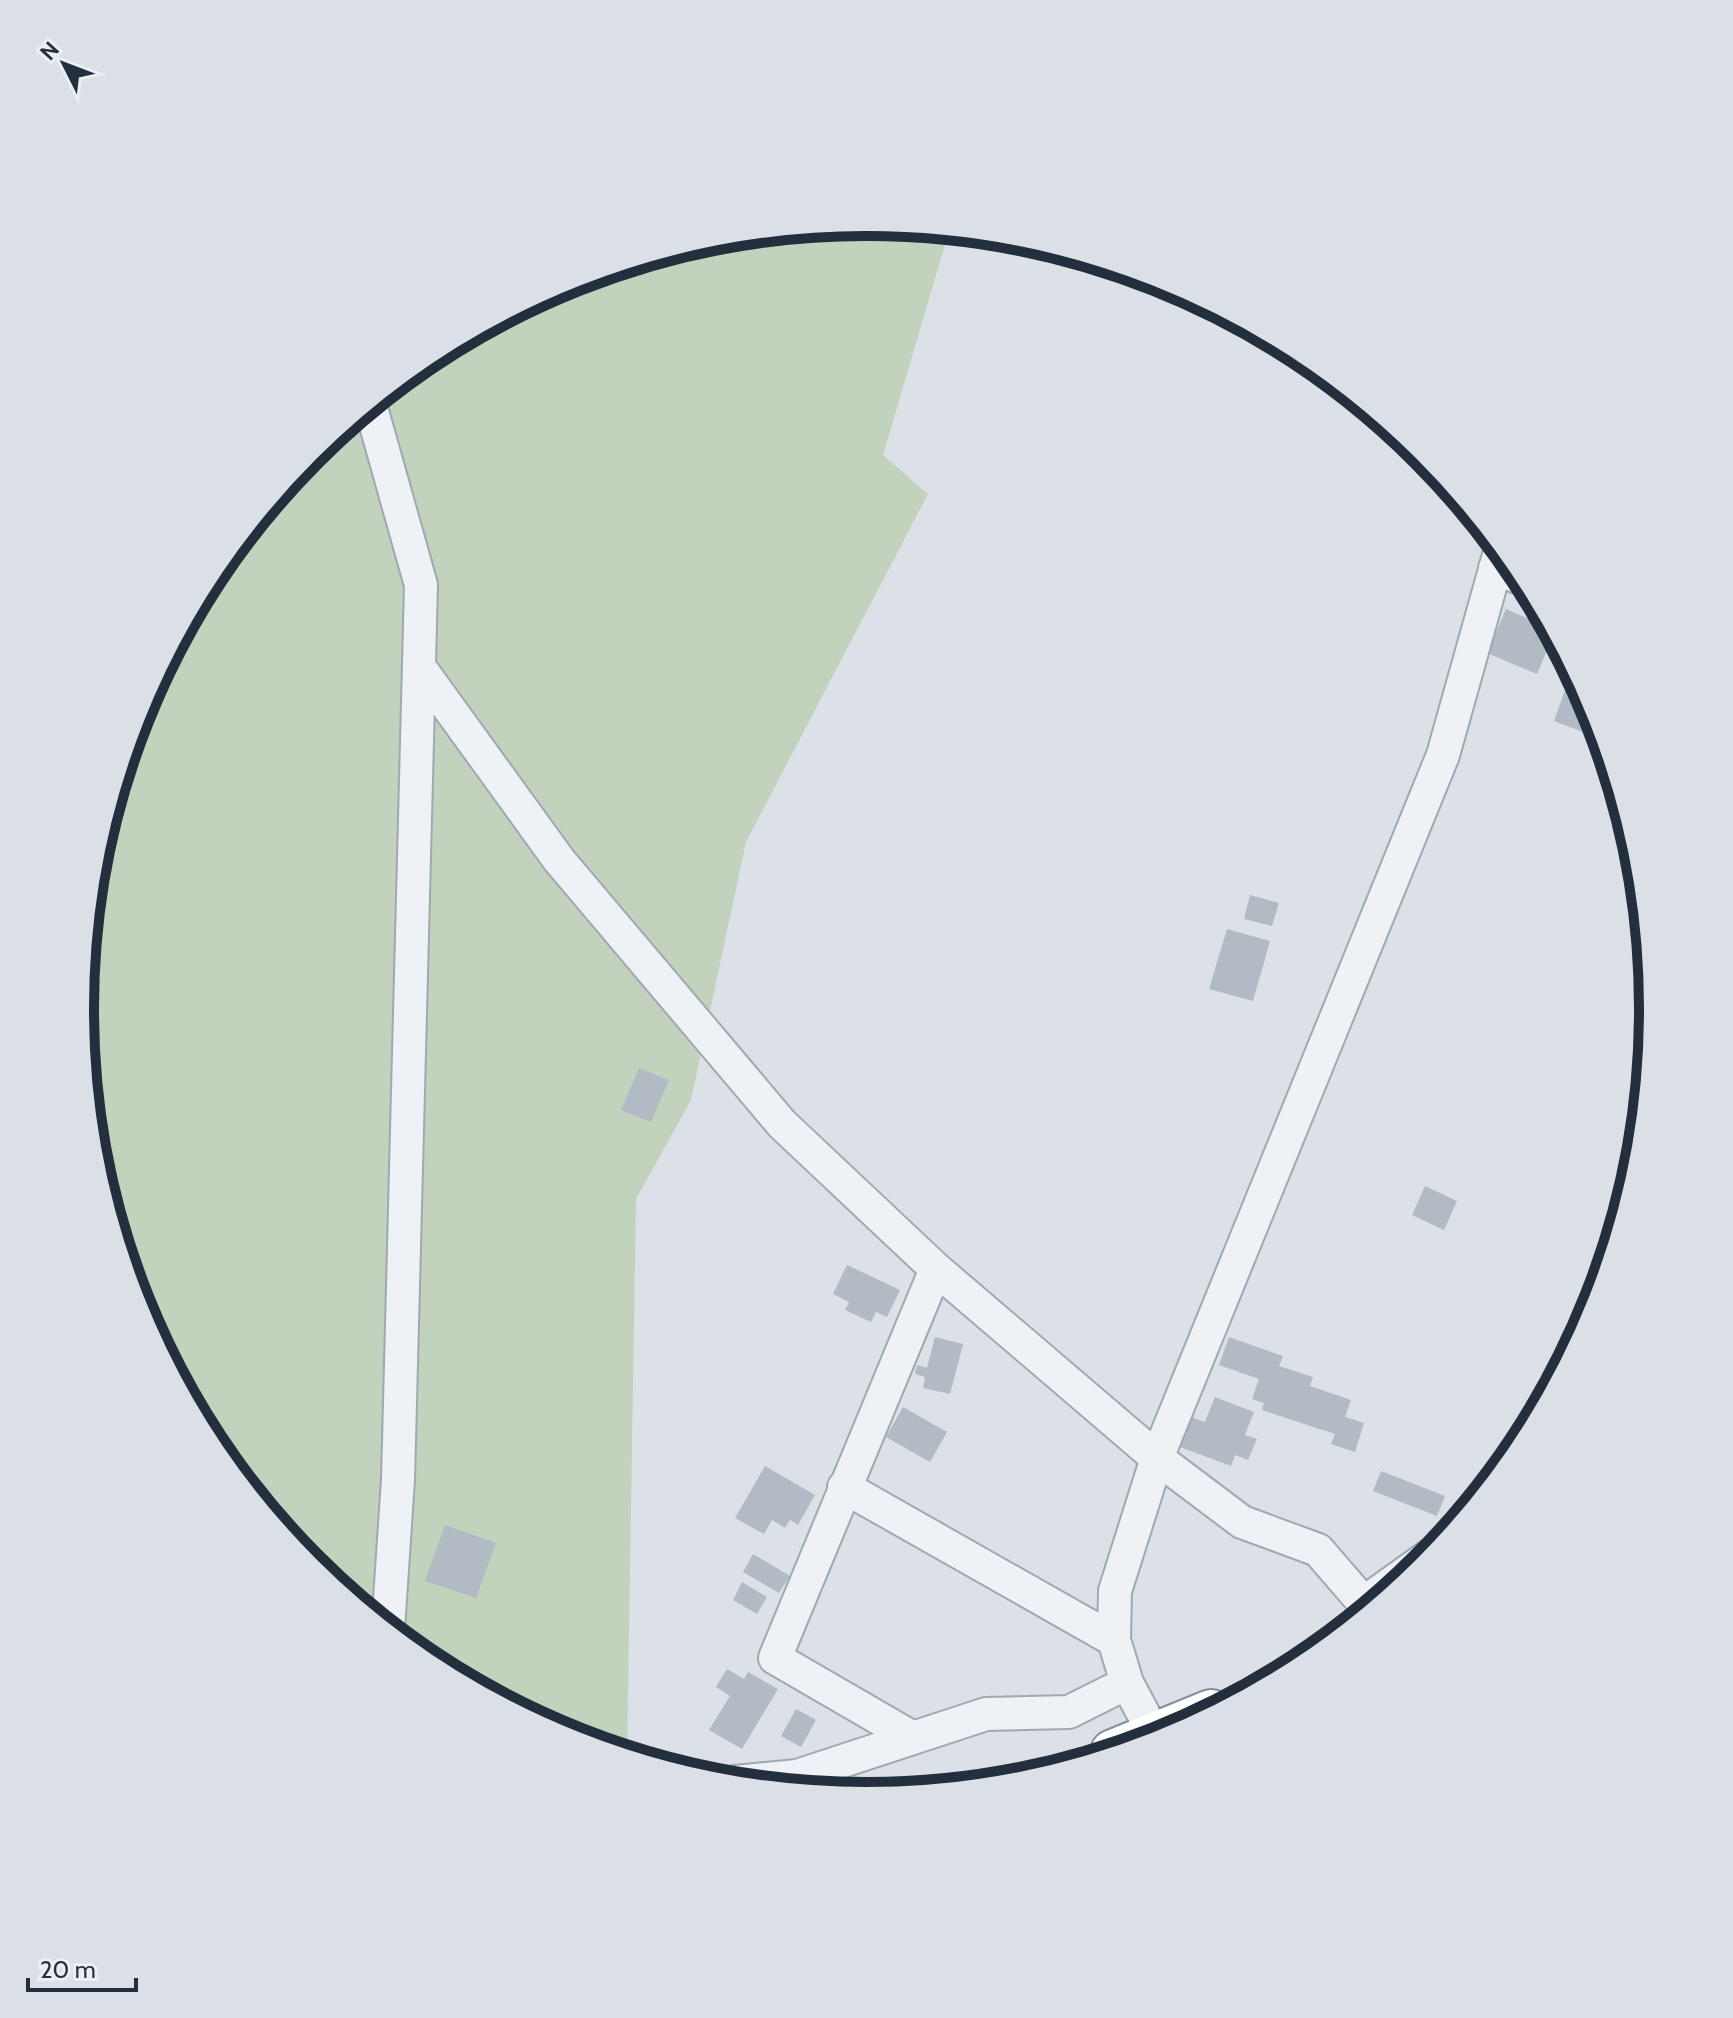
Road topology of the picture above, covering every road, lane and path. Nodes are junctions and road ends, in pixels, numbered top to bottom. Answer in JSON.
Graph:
{"nodes":[{"id":1,"x":373,"y":415,"type":"edge"},
{"id":2,"x":1497,"y":563,"type":"edge"},
{"id":3,"x":420,"y":668,"type":"junction"},
{"id":4,"x":936,"y":1269,"type":"junction"},
{"id":5,"x":1157,"y":1458,"type":"junction"},
{"id":6,"x":844,"y":1487,"type":"junction"},
{"id":7,"x":1363,"y":1601,"type":"edge"},
{"id":8,"x":389,"y":1616,"type":"edge"},
{"id":9,"x":1114,"y":1640,"type":"junction"},
{"id":10,"x":1127,"y":1683,"type":"junction"},
{"id":11,"x":1144,"y":1715,"type":"dead end"},
{"id":12,"x":913,"y":1738,"type":"junction"},
{"id":13,"x":786,"y":1777,"type":"edge"}],
"edges":[{"from":1,"to":3,"type":"street"},
{"from":2,"to":5,"type":"street"},
{"from":3,"to":4,"type":"street"},
{"from":3,"to":8,"type":"street"},
{"from":4,"to":5,"type":"street"},
{"from":4,"to":6,"type":"street"},
{"from":5,"to":7,"type":"street"},
{"from":5,"to":9,"type":"street"},
{"from":6,"to":9,"type":"street"},
{"from":6,"to":12,"type":"street"},
{"from":9,"to":10,"type":"street"},
{"from":10,"to":11,"type":"street"},
{"from":10,"to":12,"type":"street"},
{"from":12,"to":13,"type":"street"}]}
